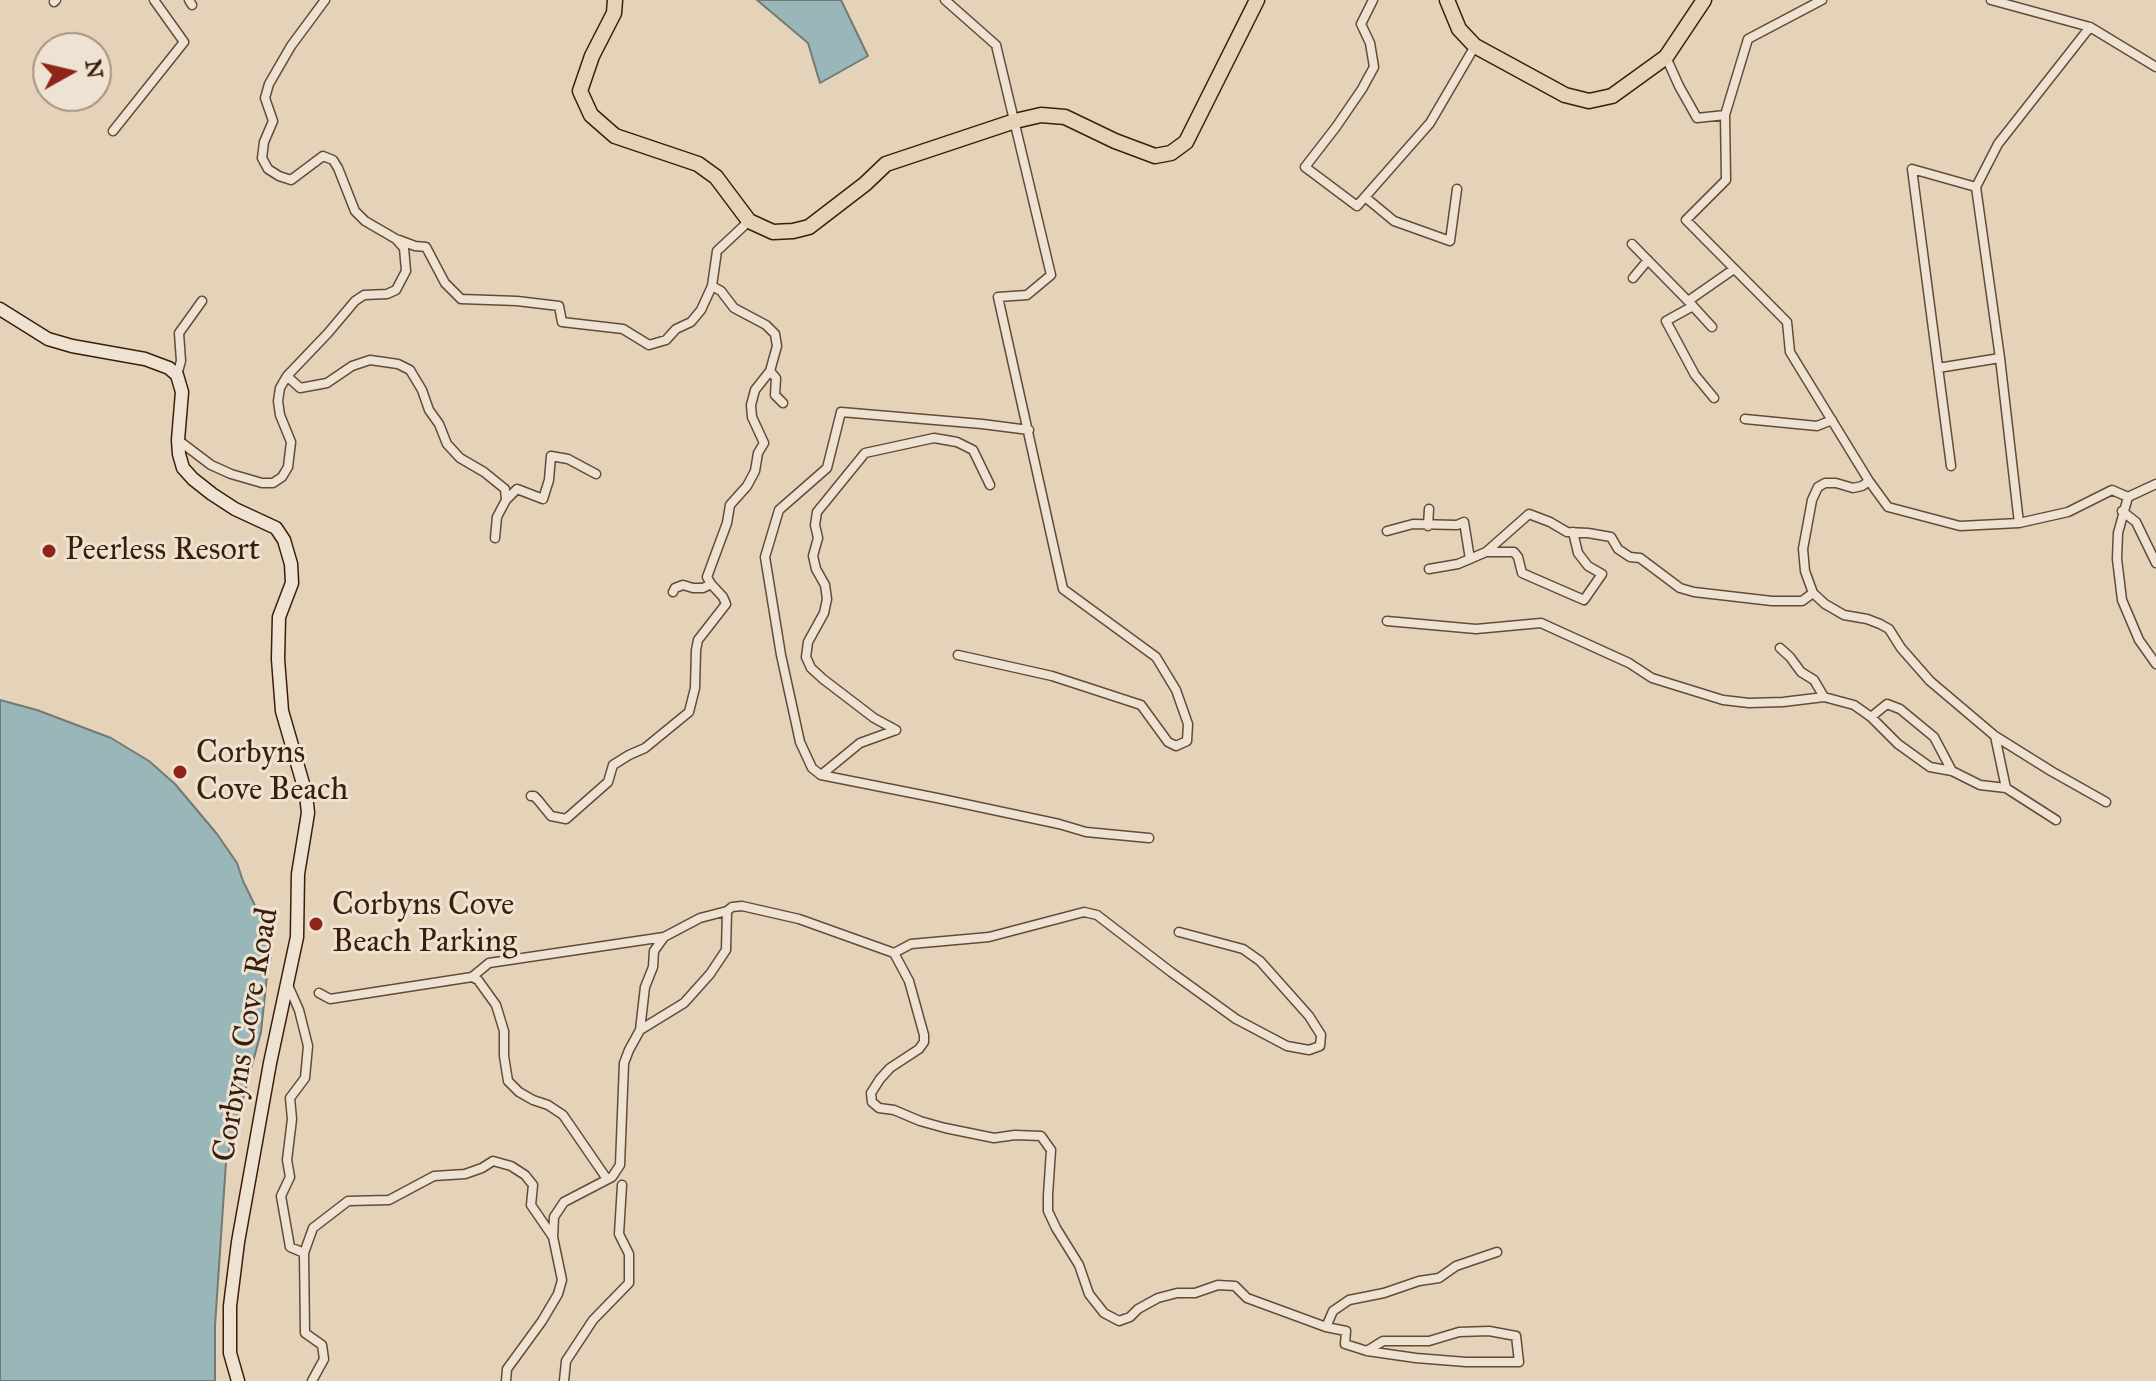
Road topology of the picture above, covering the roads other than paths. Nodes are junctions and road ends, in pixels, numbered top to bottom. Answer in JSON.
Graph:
{"nodes":[{"id":1,"x":154,"y":0,"type":"edge"},
{"id":2,"x":325,"y":0,"type":"edge"},
{"id":3,"x":615,"y":0,"type":"edge"},
{"id":4,"x":945,"y":0,"type":"edge"},
{"id":5,"x":1257,"y":0,"type":"edge"},
{"id":6,"x":1373,"y":0,"type":"edge"},
{"id":7,"x":1447,"y":0,"type":"edge"},
{"id":8,"x":1704,"y":0,"type":"edge"},
{"id":9,"x":1822,"y":0,"type":"edge"},
{"id":10,"x":1991,"y":0,"type":"edge"},
{"id":11,"x":2090,"y":27,"type":"junction"},
{"id":12,"x":1475,"y":46,"type":"junction"},
{"id":13,"x":1666,"y":57,"type":"junction"},
{"id":14,"x":2156,"y":67,"type":"edge"},
{"id":15,"x":1725,"y":115,"type":"junction"},
{"id":16,"x":1015,"y":121,"type":"junction"},
{"id":17,"x":113,"y":131,"type":"dead end"},
{"id":18,"x":1976,"y":187,"type":"junction"},
{"id":19,"x":1457,"y":189,"type":"dead end"},
{"id":20,"x":1365,"y":197,"type":"junction"},
{"id":21,"x":749,"y":221,"type":"junction"},
{"id":22,"x":396,"y":239,"type":"junction"},
{"id":23,"x":1632,"y":244,"type":"dead end"},
{"id":24,"x":1648,"y":260,"type":"junction"},
{"id":25,"x":1734,"y":269,"type":"junction"},
{"id":26,"x":1633,"y":278,"type":"dead end"},
{"id":27,"x":712,"y":286,"type":"junction"},
{"id":28,"x":202,"y":301,"type":"dead end"},
{"id":29,"x":1690,"y":303,"type":"junction"},
{"id":30,"x":0,"y":309,"type":"edge"},
{"id":31,"x":1712,"y":327,"type":"dead end"},
{"id":32,"x":2000,"y":358,"type":"junction"},
{"id":33,"x":1938,"y":368,"type":"junction"},
{"id":34,"x":770,"y":371,"type":"junction"},
{"id":35,"x":177,"y":375,"type":"junction"},
{"id":36,"x":287,"y":376,"type":"junction"},
{"id":37,"x":1714,"y":398,"type":"dead end"},
{"id":38,"x":783,"y":403,"type":"dead end"},
{"id":39,"x":1745,"y":419,"type":"dead end"},
{"id":40,"x":1832,"y":420,"type":"junction"},
{"id":41,"x":1029,"y":430,"type":"junction"},
{"id":42,"x":178,"y":440,"type":"junction"},
{"id":43,"x":1951,"y":466,"type":"dead end"},
{"id":44,"x":596,"y":474,"type":"dead end"},
{"id":45,"x":1869,"y":481,"type":"junction"},
{"id":46,"x":2156,"y":484,"type":"edge"},
{"id":47,"x":990,"y":485,"type":"dead end"},
{"id":48,"x":2128,"y":497,"type":"junction"},
{"id":49,"x":506,"y":500,"type":"junction"},
{"id":50,"x":1429,"y":509,"type":"dead end"},
{"id":51,"x":2122,"y":511,"type":"junction"},
{"id":52,"x":2019,"y":523,"type":"junction"},
{"id":53,"x":1428,"y":526,"type":"junction"},
{"id":54,"x":1387,"y":531,"type":"dead end"},
{"id":55,"x":1573,"y":532,"type":"junction"},
{"id":56,"x":495,"y":538,"type":"dead end"},
{"id":57,"x":1486,"y":552,"type":"junction"},
{"id":58,"x":1470,"y":559,"type":"junction"},
{"id":59,"x":2156,"y":563,"type":"edge"},
{"id":60,"x":1429,"y":569,"type":"dead end"},
{"id":61,"x":711,"y":584,"type":"junction"},
{"id":62,"x":673,"y":592,"type":"dead end"},
{"id":63,"x":1813,"y":593,"type":"junction"},
{"id":64,"x":1387,"y":621,"type":"dead end"},
{"id":65,"x":1780,"y":648,"type":"dead end"},
{"id":66,"x":958,"y":655,"type":"dead end"},
{"id":67,"x":2156,"y":664,"type":"edge"},
{"id":68,"x":1824,"y":697,"type":"junction"},
{"id":69,"x":1871,"y":717,"type":"junction"},
{"id":70,"x":1995,"y":736,"type":"junction"},
{"id":71,"x":1952,"y":771,"type":"junction"},
{"id":72,"x":821,"y":775,"type":"junction"},
{"id":73,"x":2006,"y":788,"type":"junction"},
{"id":74,"x":531,"y":796,"type":"dead end"},
{"id":75,"x":2106,"y":802,"type":"dead end"},
{"id":76,"x":2056,"y":820,"type":"dead end"},
{"id":77,"x":1149,"y":838,"type":"dead end"},
{"id":78,"x":727,"y":911,"type":"junction"},
{"id":79,"x":1179,"y":932,"type":"dead end"},
{"id":80,"x":664,"y":937,"type":"junction"},
{"id":81,"x":894,"y":953,"type":"junction"},
{"id":82,"x":472,"y":977,"type":"junction"},
{"id":83,"x":287,"y":983,"type":"junction"},
{"id":84,"x":319,"y":993,"type":"dead end"},
{"id":85,"x":640,"y":1030,"type":"junction"},
{"id":86,"x":607,"y":1179,"type":"junction"},
{"id":87,"x":622,"y":1185,"type":"dead end"},
{"id":88,"x":553,"y":1237,"type":"junction"},
{"id":89,"x":1497,"y":1252,"type":"dead end"},
{"id":90,"x":304,"y":1253,"type":"junction"},
{"id":91,"x":1326,"y":1327,"type":"junction"},
{"id":92,"x":1367,"y":1351,"type":"junction"},
{"id":93,"x":238,"y":1381,"type":"edge"},
{"id":94,"x":312,"y":1381,"type":"edge"},
{"id":95,"x":506,"y":1381,"type":"edge"},
{"id":96,"x":564,"y":1381,"type":"edge"}],
"edges":[{"from":1,"to":17,"type":"street"},
{"from":2,"to":22,"type":"street"},
{"from":3,"to":21,"type":"main road"},
{"from":4,"to":16,"type":"street"},
{"from":5,"to":16,"type":"main road"},
{"from":6,"to":20,"type":"street"},
{"from":7,"to":12,"type":"main road"},
{"from":8,"to":13,"type":"main road"},
{"from":9,"to":15,"type":"street"},
{"from":10,"to":11,"type":"street"},
{"from":11,"to":14,"type":"street"},
{"from":11,"to":18,"type":"street"},
{"from":12,"to":13,"type":"main road"},
{"from":12,"to":20,"type":"street"},
{"from":13,"to":15,"type":"street"},
{"from":15,"to":25,"type":"street"},
{"from":16,"to":21,"type":"main road"},
{"from":16,"to":41,"type":"street"},
{"from":18,"to":32,"type":"street"},
{"from":18,"to":33,"type":"street"},
{"from":19,"to":20,"type":"street"},
{"from":21,"to":27,"type":"street"},
{"from":22,"to":27,"type":"street"},
{"from":22,"to":36,"type":"street"},
{"from":23,"to":24,"type":"street"},
{"from":24,"to":26,"type":"street"},
{"from":24,"to":29,"type":"street"},
{"from":25,"to":29,"type":"street"},
{"from":25,"to":40,"type":"street"},
{"from":27,"to":34,"type":"street"},
{"from":28,"to":35,"type":"street"},
{"from":29,"to":31,"type":"street"},
{"from":29,"to":37,"type":"street"},
{"from":30,"to":35,"type":"main road"},
{"from":32,"to":33,"type":"street"},
{"from":32,"to":52,"type":"street"},
{"from":33,"to":43,"type":"street"},
{"from":34,"to":38,"type":"street"},
{"from":34,"to":61,"type":"street"},
{"from":35,"to":42,"type":"main road","name":"Corbyns Cove Road"},
{"from":36,"to":42,"type":"street"},
{"from":36,"to":49,"type":"street"},
{"from":39,"to":40,"type":"street"},
{"from":40,"to":45,"type":"street"},
{"from":41,"to":66,"type":"street"},
{"from":41,"to":72,"type":"street"},
{"from":42,"to":83,"type":"main road","name":"Corbyns Cove Road"},
{"from":44,"to":49,"type":"street"},
{"from":45,"to":52,"type":"street"},
{"from":45,"to":63,"type":"street"},
{"from":46,"to":48,"type":"street"},
{"from":47,"to":72,"type":"street"},
{"from":48,"to":51,"type":"street"},
{"from":48,"to":52,"type":"street"},
{"from":49,"to":56,"type":"street"},
{"from":50,"to":53,"type":"street"},
{"from":51,"to":59,"type":"street"},
{"from":51,"to":67,"type":"street"},
{"from":53,"to":54,"type":"street"},
{"from":53,"to":58,"type":"street"},
{"from":55,"to":57,"type":"street"},
{"from":55,"to":57,"type":"street"},
{"from":55,"to":63,"type":"street"},
{"from":57,"to":58,"type":"street"},
{"from":58,"to":60,"type":"street"},
{"from":61,"to":62,"type":"street"},
{"from":61,"to":74,"type":"street"},
{"from":63,"to":70,"type":"street"},
{"from":64,"to":68,"type":"street"},
{"from":65,"to":68,"type":"street"},
{"from":68,"to":69,"type":"street"},
{"from":69,"to":71,"type":"street"},
{"from":69,"to":71,"type":"street"},
{"from":70,"to":73,"type":"street"},
{"from":70,"to":75,"type":"street"},
{"from":71,"to":73,"type":"street"},
{"from":72,"to":77,"type":"street"},
{"from":73,"to":76,"type":"street"},
{"from":78,"to":80,"type":"street"},
{"from":78,"to":81,"type":"street"},
{"from":78,"to":85,"type":"street"},
{"from":79,"to":81,"type":"street"},
{"from":80,"to":82,"type":"street"},
{"from":80,"to":85,"type":"street"},
{"from":81,"to":91,"type":"street"},
{"from":82,"to":84,"type":"street"},
{"from":82,"to":86,"type":"street"},
{"from":83,"to":90,"type":"street"},
{"from":83,"to":93,"type":"main road","name":"Corbyns Cove Road"},
{"from":85,"to":86,"type":"street"},
{"from":86,"to":88,"type":"street"},
{"from":87,"to":96,"type":"street"},
{"from":88,"to":90,"type":"street"},
{"from":88,"to":95,"type":"street"},
{"from":89,"to":91,"type":"street"},
{"from":90,"to":94,"type":"street"},
{"from":91,"to":92,"type":"street"},
{"from":92,"to":92,"type":"street"}]}
